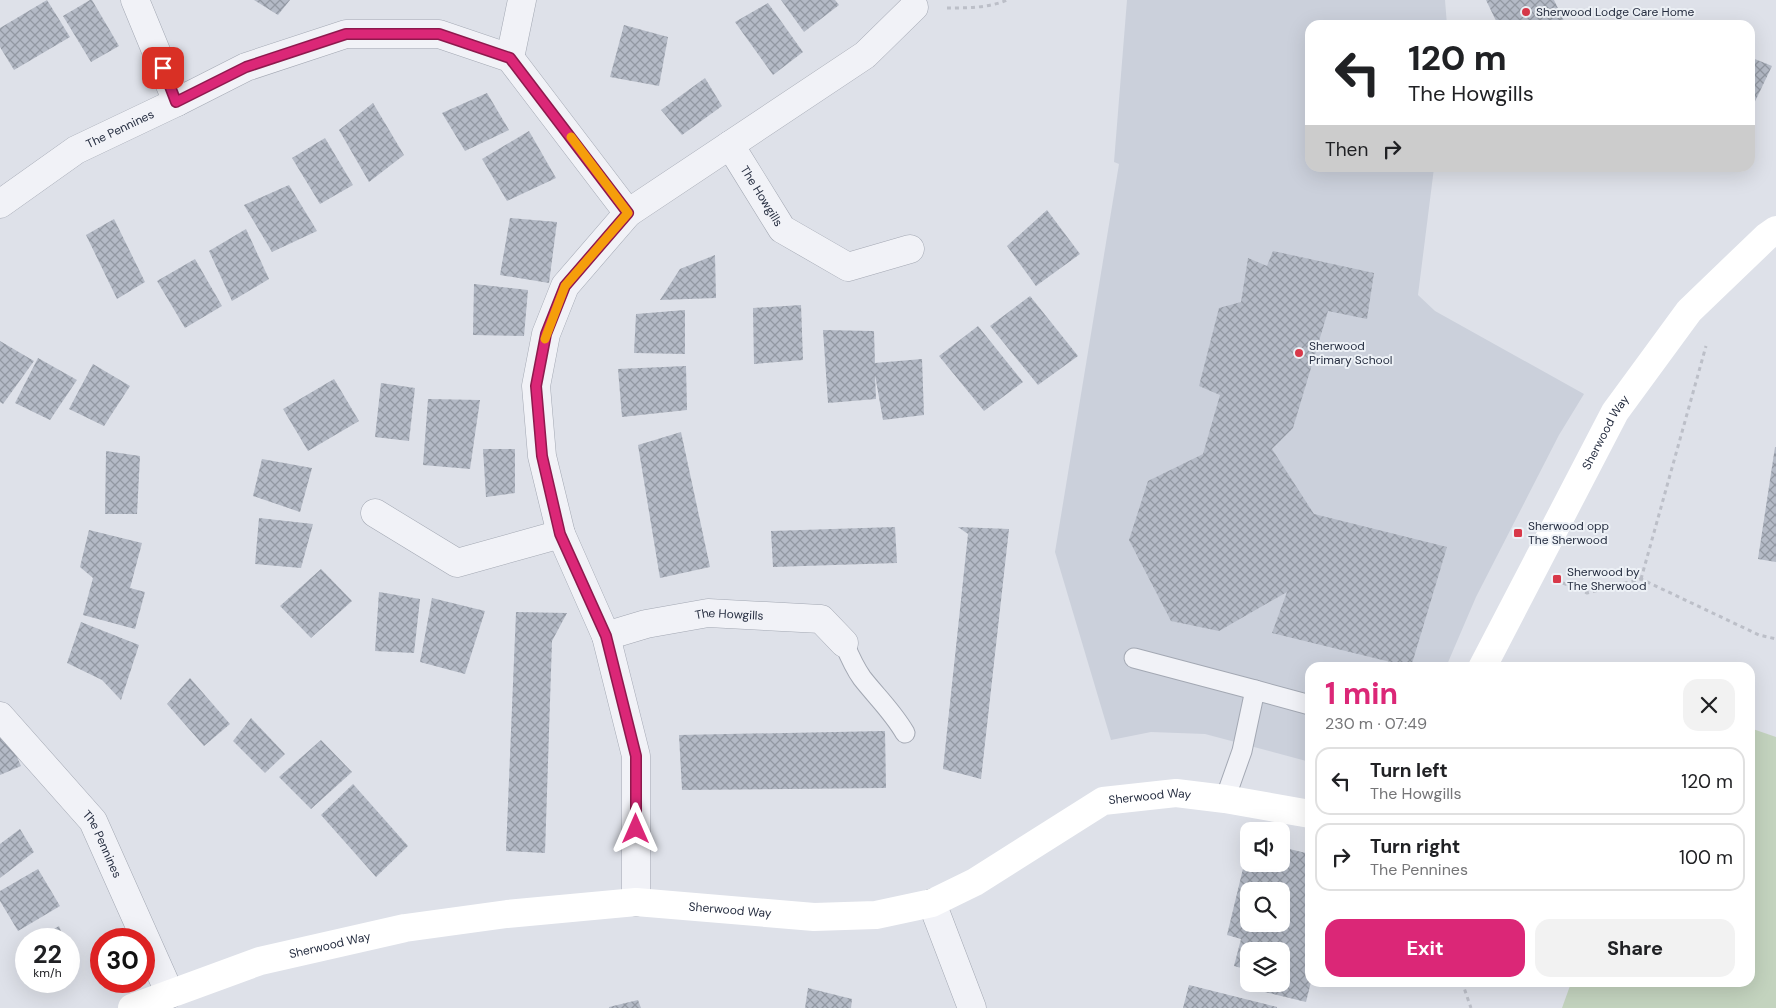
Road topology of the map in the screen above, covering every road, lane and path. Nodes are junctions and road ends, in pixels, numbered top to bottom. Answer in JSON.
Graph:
{"nodes":[{"id":1,"x":135,"y":0,"type":"edge"},
{"id":2,"x":522,"y":0,"type":"edge"},
{"id":3,"x":1008,"y":0,"type":"edge"},
{"id":4,"x":914,"y":7,"type":"joint"},
{"id":5,"x":510,"y":58,"type":"junction"},
{"id":6,"x":176,"y":102,"type":"junction"},
{"id":7,"x":730,"y":145,"type":"junction"},
{"id":8,"x":0,"y":204,"type":"edge"},
{"id":9,"x":628,"y":213,"type":"junction"},
{"id":10,"x":1776,"y":230,"type":"edge"},
{"id":11,"x":910,"y":249,"type":"dead end"},
{"id":12,"x":1707,"y":342,"type":"dead end"},
{"id":13,"x":375,"y":513,"type":"dead end"},
{"id":14,"x":560,"y":534,"type":"junction"},
{"id":15,"x":1533,"y":571,"type":"junction"},
{"id":16,"x":1641,"y":579,"type":"junction"},
{"id":17,"x":606,"y":636,"type":"junction"},
{"id":18,"x":1776,"y":639,"type":"edge"},
{"id":19,"x":844,"y":643,"type":"joint"},
{"id":20,"x":1134,"y":658,"type":"dead end"},
{"id":21,"x":1485,"y":662,"type":"edge"},
{"id":22,"x":1255,"y":690,"type":"junction"},
{"id":23,"x":1305,"y":703,"type":"edge"},
{"id":24,"x":0,"y":716,"type":"edge"},
{"id":25,"x":905,"y":733,"type":"dead end"},
{"id":26,"x":1225,"y":799,"type":"junction"},
{"id":27,"x":1305,"y":813,"type":"edge"},
{"id":28,"x":636,"y":902,"type":"junction"},
{"id":29,"x":932,"y":902,"type":"junction"},
{"id":30,"x":1464,"y":987,"type":"edge"},
{"id":31,"x":170,"y":994,"type":"junction"},
{"id":32,"x":132,"y":1008,"type":"edge"},
{"id":33,"x":972,"y":1008,"type":"edge"},
{"id":34,"x":1471,"y":1008,"type":"edge"}],
"edges":[{"from":1,"to":6,"type":"street"},
{"from":2,"to":5,"type":"street"},
{"from":3,"to":4,"type":"path"},
{"from":4,"to":7,"type":"street"},
{"from":5,"to":6,"type":"street"},
{"from":5,"to":9,"type":"street"},
{"from":6,"to":8,"type":"street","name":"The Pennines"},
{"from":7,"to":9,"type":"street"},
{"from":7,"to":11,"type":"street","name":"The Howgills"},
{"from":9,"to":14,"type":"street"},
{"from":10,"to":15,"type":"street","name":"Sherwood Way"},
{"from":12,"to":16,"type":"path"},
{"from":13,"to":14,"type":"street"},
{"from":14,"to":17,"type":"street"},
{"from":15,"to":16,"type":"path"},
{"from":15,"to":21,"type":"street","name":"Sherwood Way"},
{"from":16,"to":18,"type":"path"},
{"from":17,"to":19,"type":"street","name":"The Howgills"},
{"from":17,"to":28,"type":"street"},
{"from":19,"to":25,"type":"lane"},
{"from":20,"to":22,"type":"lane"},
{"from":22,"to":23,"type":"lane"},
{"from":22,"to":26,"type":"lane"},
{"from":24,"to":31,"type":"street","name":"The Pennines"},
{"from":26,"to":27,"type":"street","name":"Sherwood Way"},
{"from":26,"to":29,"type":"street","name":"Sherwood Way"},
{"from":28,"to":29,"type":"street","name":"Sherwood Way"},
{"from":28,"to":31,"type":"street","name":"Sherwood Way"},
{"from":29,"to":33,"type":"street"},
{"from":30,"to":34,"type":"path"},
{"from":31,"to":32,"type":"street","name":"Sherwood Way"}]}
